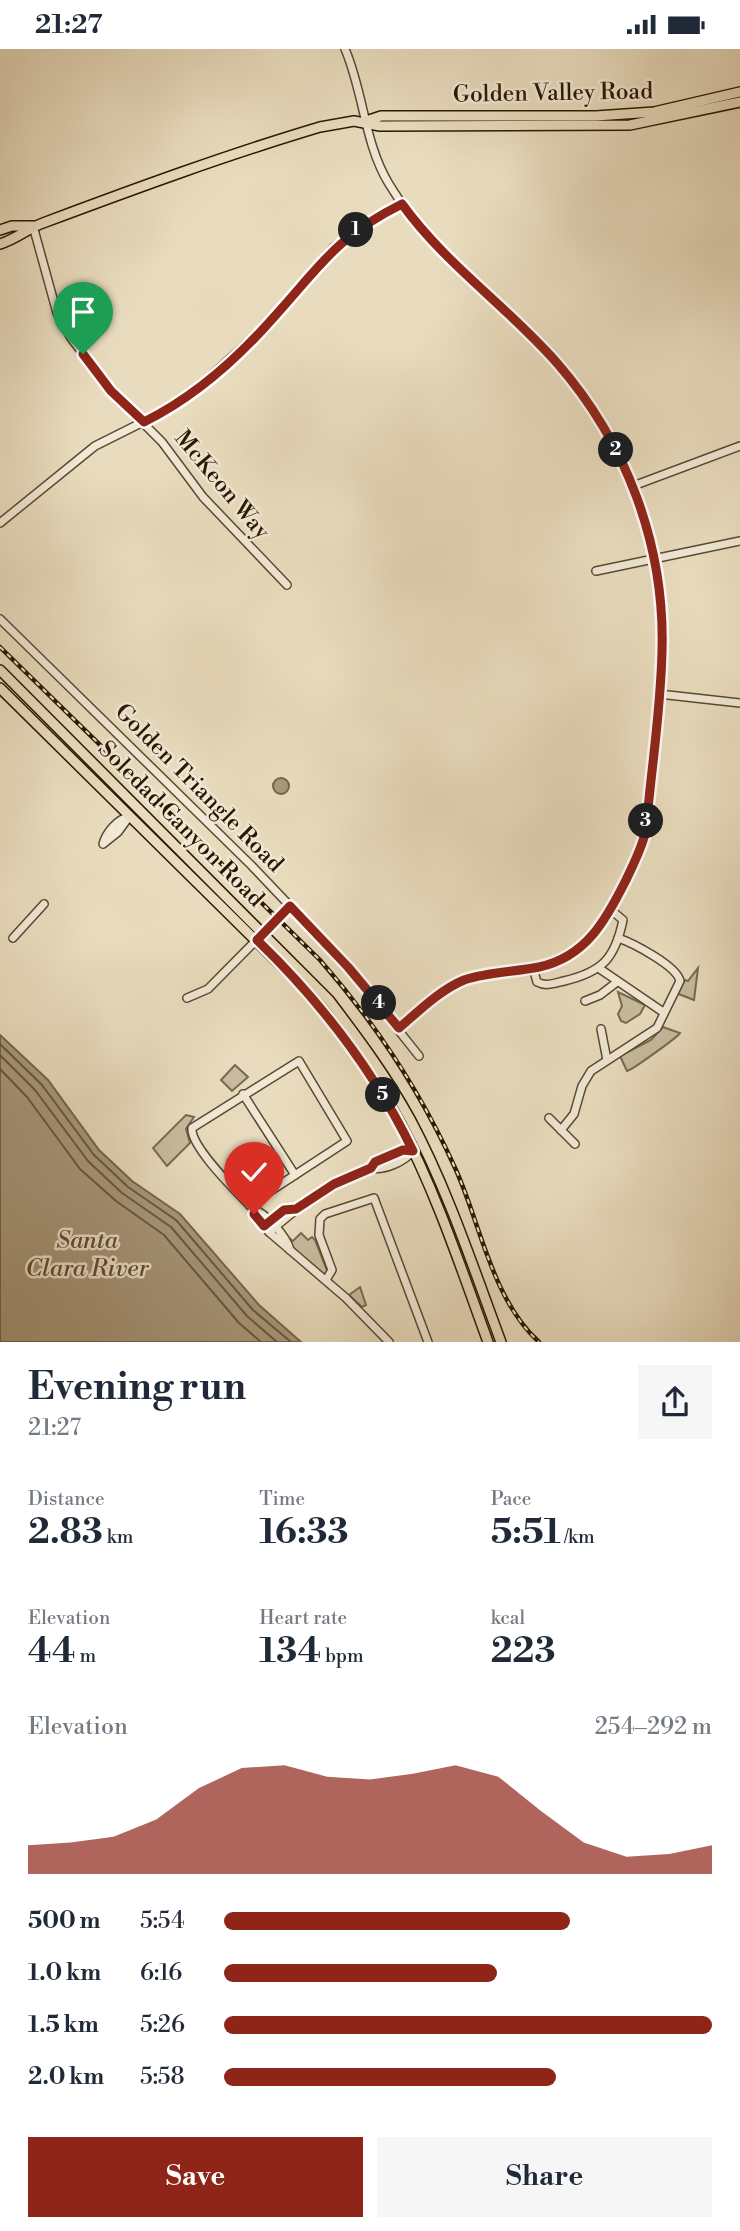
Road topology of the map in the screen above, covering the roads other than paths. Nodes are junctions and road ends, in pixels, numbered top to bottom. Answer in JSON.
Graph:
{"nodes":[{"id":1,"x":345,"y":49,"type":"edge"},
{"id":2,"x":740,"y":92,"type":"edge"},
{"id":3,"x":740,"y":102,"type":"edge"},
{"id":4,"x":366,"y":121,"type":"junction"},
{"id":5,"x":402,"y":204,"type":"junction"},
{"id":6,"x":33,"y":226,"type":"junction"},
{"id":7,"x":0,"y":230,"type":"edge"},
{"id":8,"x":0,"y":244,"type":"edge"},
{"id":9,"x":144,"y":422,"type":"junction"},
{"id":10,"x":740,"y":446,"type":"edge"},
{"id":11,"x":633,"y":486,"type":"junction"},
{"id":12,"x":0,"y":523,"type":"edge"},
{"id":13,"x":740,"y":541,"type":"edge"},
{"id":14,"x":654,"y":558,"type":"junction"},
{"id":15,"x":596,"y":571,"type":"dead end"},
{"id":16,"x":286,"y":585,"type":"dead end"},
{"id":17,"x":0,"y":619,"type":"edge"},
{"id":18,"x":0,"y":670,"type":"edge"},
{"id":19,"x":0,"y":688,"type":"edge"},
{"id":20,"x":659,"y":694,"type":"junction"},
{"id":21,"x":740,"y":703,"type":"edge"},
{"id":22,"x":68,"y":739,"type":"junction"},
{"id":23,"x":129,"y":817,"type":"junction"},
{"id":24,"x":177,"y":847,"type":"junction"},
{"id":25,"x":44,"y":904,"type":"dead end"},
{"id":26,"x":290,"y":906,"type":"junction"},
{"id":27,"x":611,"y":910,"type":"junction"},
{"id":28,"x":260,"y":936,"type":"junction"},
{"id":29,"x":13,"y":938,"type":"dead end"},
{"id":30,"x":618,"y":938,"type":"junction"},
{"id":31,"x":533,"y":968,"type":"junction"},
{"id":32,"x":600,"y":969,"type":"junction"},
{"id":33,"x":617,"y":982,"type":"junction"},
{"id":34,"x":187,"y":998,"type":"dead end"},
{"id":35,"x":585,"y":1001,"type":"dead end"},
{"id":36,"x":663,"y":1012,"type":"junction"},
{"id":37,"x":399,"y":1028,"type":"junction"},
{"id":38,"x":601,"y":1029,"type":"dead end"},
{"id":39,"x":419,"y":1056,"type":"dead end"},
{"id":40,"x":607,"y":1060,"type":"junction"},
{"id":41,"x":243,"y":1094,"type":"junction"},
{"id":42,"x":549,"y":1118,"type":"dead end"},
{"id":43,"x":561,"y":1131,"type":"junction"},
{"id":44,"x":575,"y":1144,"type":"dead end"},
{"id":45,"x":424,"y":1146,"type":"junction"},
{"id":46,"x":413,"y":1151,"type":"junction"},
{"id":47,"x":295,"y":1175,"type":"junction"},
{"id":48,"x":251,"y":1207,"type":"junction"},
{"id":49,"x":269,"y":1227,"type":"junction"},
{"id":50,"x":326,"y":1280,"type":"junction"},
{"id":51,"x":389,"y":1342,"type":"edge"},
{"id":52,"x":428,"y":1342,"type":"edge"},
{"id":53,"x":488,"y":1342,"type":"edge"},
{"id":54,"x":501,"y":1342,"type":"edge"}],
"edges":[{"from":1,"to":4,"type":"street"},
{"from":2,"to":4,"type":"main road","name":"Golden Valley Road"},
{"from":3,"to":4,"type":"main road","name":"Golden Valley Road"},
{"from":4,"to":5,"type":"street"},
{"from":4,"to":6,"type":"main road","name":"Golden Valley Road"},
{"from":5,"to":9,"type":"street"},
{"from":5,"to":11,"type":"street"},
{"from":6,"to":7,"type":"main road","name":"Golden Valley Road"},
{"from":6,"to":8,"type":"main road","name":"Golden Valley Road"},
{"from":6,"to":9,"type":"street","name":"McKeon Way"},
{"from":9,"to":12,"type":"street"},
{"from":9,"to":16,"type":"street","name":"McKeon Way"},
{"from":10,"to":11,"type":"street"},
{"from":11,"to":14,"type":"street"},
{"from":13,"to":14,"type":"street"},
{"from":14,"to":15,"type":"street"},
{"from":14,"to":20,"type":"street"},
{"from":17,"to":26,"type":"street","name":"Golden Triangle Road"},
{"from":18,"to":22,"type":"main road","name":"Soledad Canyon Road"},
{"from":19,"to":23,"type":"main road","name":"Soledad Canyon Road"},
{"from":20,"to":21,"type":"street"},
{"from":20,"to":27,"type":"street"},
{"from":22,"to":23,"type":"main road"},
{"from":22,"to":24,"type":"main road","name":"Soledad Canyon Road"},
{"from":23,"to":24,"type":"main road"},
{"from":23,"to":28,"type":"main road","name":"Soledad Canyon Road"},
{"from":24,"to":28,"type":"main road","name":"Soledad Canyon Road"},
{"from":25,"to":29,"type":"street"},
{"from":26,"to":28,"type":"street"},
{"from":26,"to":37,"type":"street","name":"Golden Triangle Road"},
{"from":27,"to":30,"type":"street"},
{"from":27,"to":31,"type":"street"},
{"from":28,"to":34,"type":"street"},
{"from":28,"to":45,"type":"main road","name":"Soledad Canyon Road"},
{"from":28,"to":46,"type":"main road","name":"Soledad Canyon Road"},
{"from":30,"to":32,"type":"street"},
{"from":30,"to":36,"type":"street"},
{"from":31,"to":32,"type":"street"},
{"from":31,"to":37,"type":"street"},
{"from":32,"to":33,"type":"street"},
{"from":33,"to":35,"type":"street"},
{"from":33,"to":36,"type":"street"},
{"from":36,"to":40,"type":"street"},
{"from":37,"to":39,"type":"street","name":"Golden Triangle Road"},
{"from":38,"to":40,"type":"street"},
{"from":40,"to":43,"type":"street"},
{"from":41,"to":47,"type":"street"},
{"from":41,"to":47,"type":"street"},
{"from":41,"to":48,"type":"street"},
{"from":42,"to":43,"type":"street"},
{"from":43,"to":44,"type":"street"},
{"from":45,"to":46,"type":"main road"},
{"from":45,"to":54,"type":"main road","name":"Soledad Canyon Road"},
{"from":46,"to":49,"type":"street"},
{"from":46,"to":53,"type":"main road","name":"Soledad Canyon Road"},
{"from":47,"to":48,"type":"street"},
{"from":48,"to":49,"type":"street"},
{"from":49,"to":50,"type":"street"},
{"from":50,"to":51,"type":"street"},
{"from":50,"to":52,"type":"street"}]}
